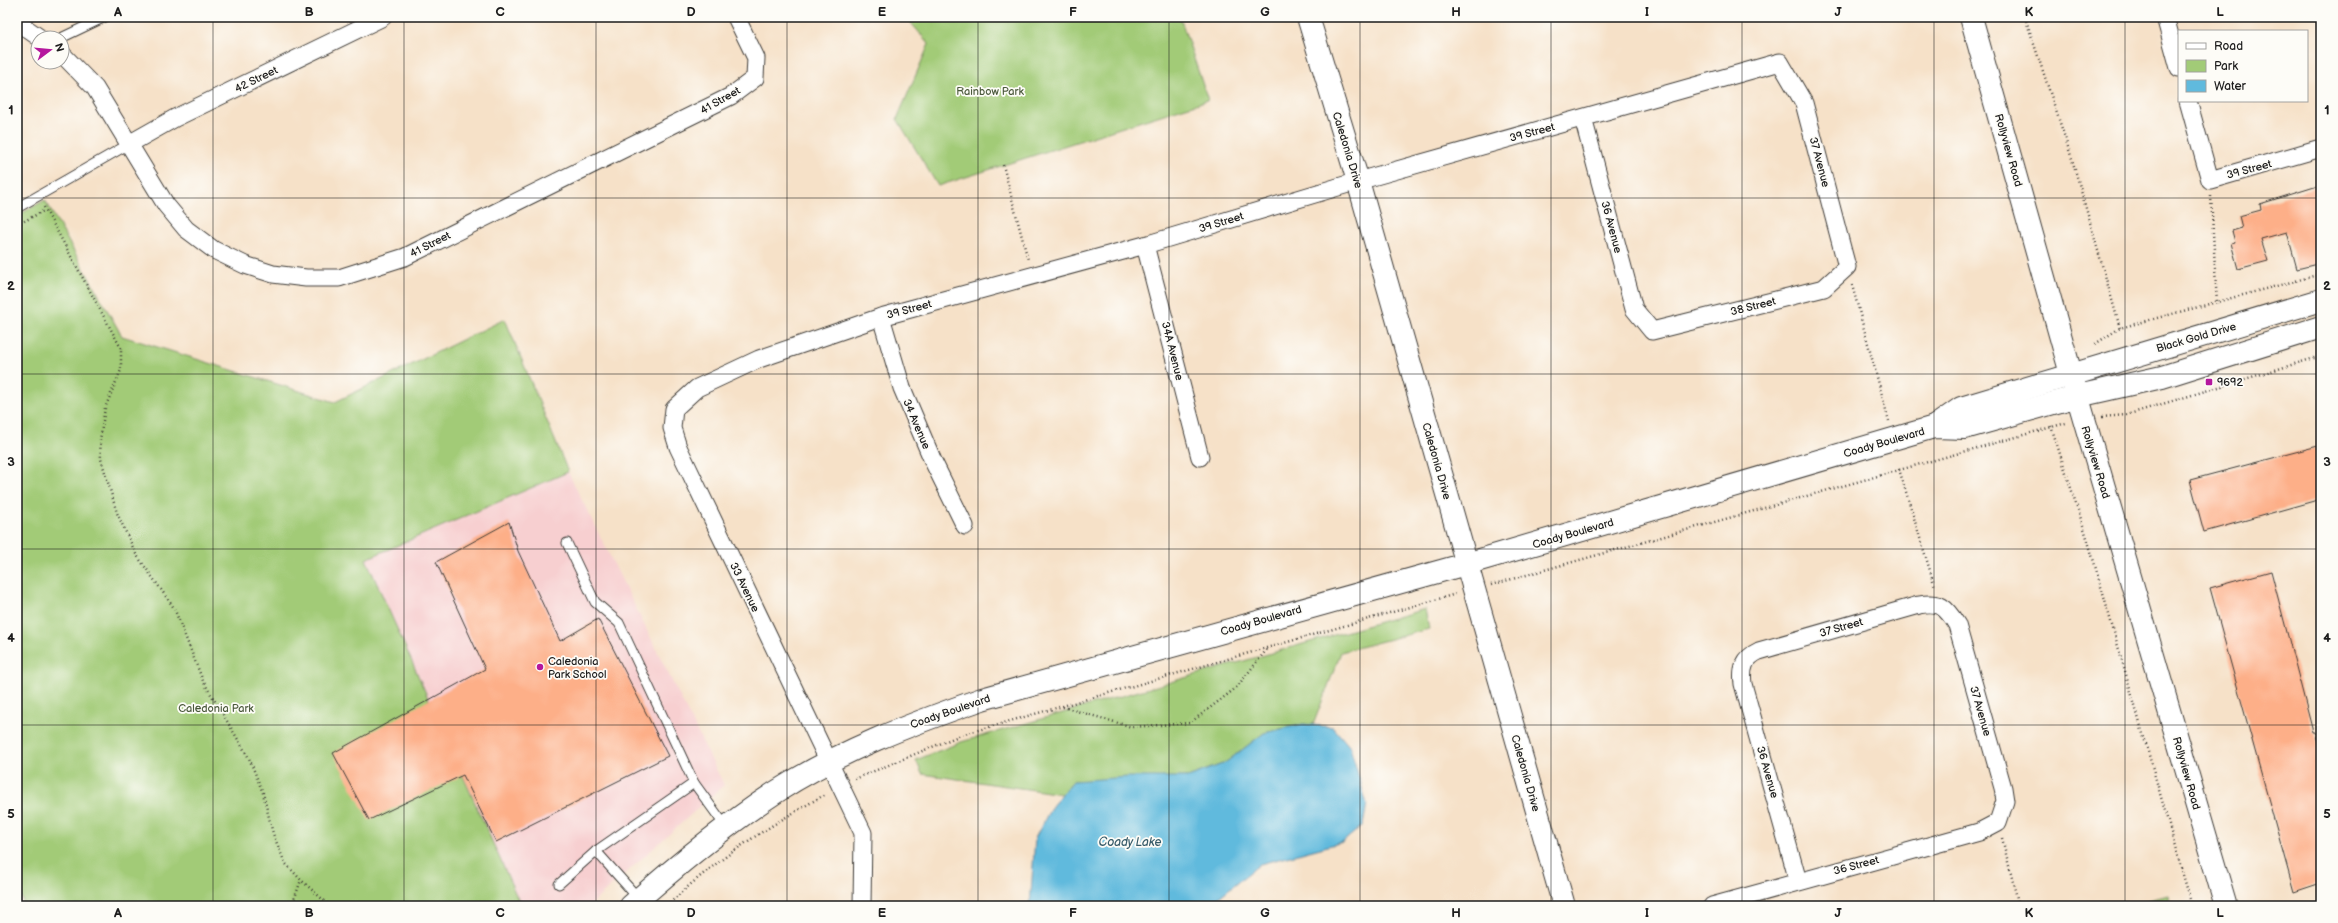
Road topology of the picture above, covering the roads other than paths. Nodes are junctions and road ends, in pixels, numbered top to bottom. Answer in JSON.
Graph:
{"nodes":[{"id":1,"x":105,"y":17,"type":"edge"},
{"id":2,"x":383,"y":17,"type":"edge"},
{"id":3,"x":736,"y":17,"type":"edge"},
{"id":4,"x":1308,"y":17,"type":"edge"},
{"id":5,"x":1971,"y":17,"type":"edge"},
{"id":6,"x":2165,"y":17,"type":"edge"},
{"id":7,"x":18,"y":24,"type":"edge"},
{"id":8,"x":30,"y":32,"type":"edge"},
{"id":9,"x":70,"y":33,"type":"edge"},
{"id":10,"x":70,"y":62,"type":"edge"},
{"id":11,"x":1780,"y":62,"type":"joint"},
{"id":12,"x":2178,"y":64,"type":"edge"},
{"id":13,"x":2188,"y":102,"type":"edge"},
{"id":14,"x":1583,"y":118,"type":"junction"},
{"id":15,"x":129,"y":144,"type":"junction"},
{"id":16,"x":2321,"y":148,"type":"edge"},
{"id":17,"x":1358,"y":181,"type":"junction"},
{"id":18,"x":17,"y":208,"type":"edge"},
{"id":19,"x":1145,"y":245,"type":"junction"},
{"id":20,"x":1847,"y":267,"type":"joint"},
{"id":21,"x":2321,"y":300,"type":"edge"},
{"id":22,"x":881,"y":317,"type":"junction"},
{"id":23,"x":2321,"y":327,"type":"edge"},
{"id":24,"x":1652,"y":331,"type":"joint"},
{"id":25,"x":2071,"y":374,"type":"junction"},
{"id":26,"x":2078,"y":396,"type":"junction"},
{"id":27,"x":674,"y":409,"type":"joint"},
{"id":28,"x":1934,"y":427,"type":"junction"},
{"id":29,"x":1200,"y":457,"type":"dead end"},
{"id":30,"x":965,"y":526,"type":"dead end"},
{"id":31,"x":567,"y":543,"type":"dead end"},
{"id":32,"x":1466,"y":564,"type":"junction"},
{"id":33,"x":1941,"y":605,"type":"joint"},
{"id":34,"x":1745,"y":662,"type":"joint"},
{"id":35,"x":829,"y":763,"type":"junction"},
{"id":36,"x":694,"y":783,"type":"junction"},
{"id":37,"x":1998,"y":822,"type":"joint"},
{"id":38,"x":726,"y":827,"type":"junction"},
{"id":39,"x":596,"y":851,"type":"junction"},
{"id":40,"x":1798,"y":881,"type":"junction"},
{"id":41,"x":559,"y":884,"type":"dead end"},
{"id":42,"x":635,"y":902,"type":"edge"},
{"id":43,"x":862,"y":906,"type":"edge"},
{"id":44,"x":1564,"y":906,"type":"edge"},
{"id":45,"x":1712,"y":906,"type":"edge"},
{"id":46,"x":2226,"y":906,"type":"edge"}],
"edges":[{"from":1,"to":9,"type":"lane"},
{"from":2,"to":15,"type":"street","name":"42 Street"},
{"from":3,"to":15,"type":"street","name":"41 Street"},
{"from":4,"to":17,"type":"main road","name":"Caledonia Drive"},
{"from":5,"to":25,"type":"main road","name":"Rollyview Road"},
{"from":6,"to":12,"type":"street"},
{"from":7,"to":8,"type":"street"},
{"from":10,"to":15,"type":"street","name":"41 Street"},
{"from":11,"to":14,"type":"street","name":"39 Street"},
{"from":11,"to":20,"type":"street","name":"37 Avenue"},
{"from":13,"to":16,"type":"street","name":"39 Street"},
{"from":14,"to":17,"type":"street","name":"39 Street"},
{"from":14,"to":24,"type":"street","name":"36 Avenue"},
{"from":15,"to":18,"type":"lane"},
{"from":17,"to":19,"type":"street","name":"39 Street"},
{"from":17,"to":32,"type":"main road","name":"Caledonia Drive"},
{"from":19,"to":22,"type":"street","name":"39 Street"},
{"from":19,"to":29,"type":"street","name":"34A Avenue"},
{"from":20,"to":24,"type":"street","name":"38 Street"},
{"from":21,"to":25,"type":"main road","name":"Black Gold Drive"},
{"from":22,"to":27,"type":"street","name":"39 Street"},
{"from":22,"to":30,"type":"street","name":"34 Avenue"},
{"from":23,"to":26,"type":"main road"},
{"from":25,"to":26,"type":"main road","name":"Rollyview Road"},
{"from":25,"to":28,"type":"main road","name":"Coady Boulevard"},
{"from":26,"to":28,"type":"main road","name":"Coady Boulevard"},
{"from":26,"to":46,"type":"main road","name":"Rollyview Road"},
{"from":27,"to":35,"type":"street","name":"33 Avenue"},
{"from":28,"to":32,"type":"main road","name":"Coady Boulevard"},
{"from":31,"to":36,"type":"lane"},
{"from":32,"to":35,"type":"main road","name":"Coady Boulevard"},
{"from":32,"to":44,"type":"main road","name":"Caledonia Drive"},
{"from":33,"to":34,"type":"street","name":"37 Street"},
{"from":33,"to":37,"type":"street","name":"37 Avenue"},
{"from":34,"to":40,"type":"street","name":"36 Avenue"},
{"from":35,"to":38,"type":"main road","name":"Coady Boulevard"},
{"from":35,"to":43,"type":"street","name":"33 Avenue"},
{"from":36,"to":38,"type":"lane"},
{"from":36,"to":39,"type":"lane"},
{"from":37,"to":40,"type":"street","name":"36 Street"},
{"from":38,"to":42,"type":"main road","name":"Coady Boulevard"},
{"from":39,"to":41,"type":"lane"},
{"from":39,"to":42,"type":"lane"},
{"from":40,"to":45,"type":"street","name":"36 Street"}]}
